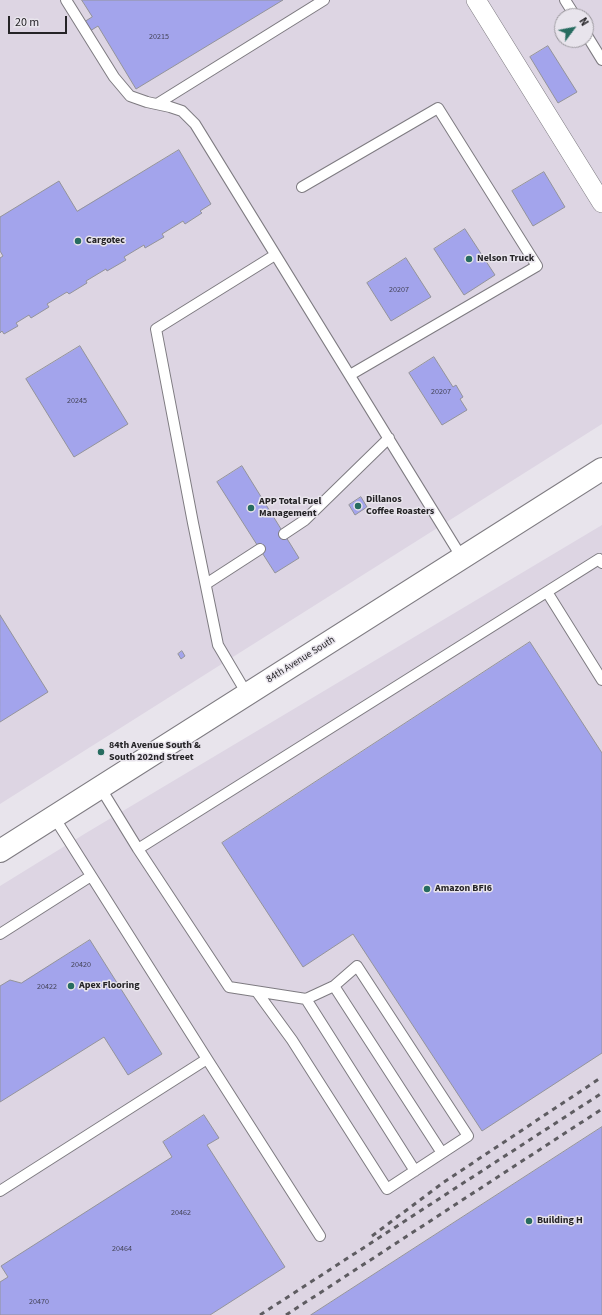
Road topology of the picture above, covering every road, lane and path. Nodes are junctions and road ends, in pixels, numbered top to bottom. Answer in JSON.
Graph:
{"nodes":[{"id":1,"x":66,"y":0,"type":"edge"},
{"id":2,"x":324,"y":0,"type":"edge"},
{"id":3,"x":476,"y":0,"type":"edge"},
{"id":4,"x":594,"y":47,"type":"edge"},
{"id":5,"x":602,"y":60,"type":"edge"},
{"id":6,"x":157,"y":104,"type":"junction"},
{"id":7,"x":302,"y":186,"type":"dead end"},
{"id":8,"x":602,"y":203,"type":"edge"},
{"id":9,"x":275,"y":255,"type":"junction"},
{"id":10,"x":350,"y":375,"type":"junction"},
{"id":11,"x":389,"y":438,"type":"junction"},
{"id":12,"x":602,"y":469,"type":"edge"},
{"id":13,"x":284,"y":534,"type":"dead end"},
{"id":14,"x":260,"y":549,"type":"dead end"},
{"id":15,"x":462,"y":558,"type":"junction"},
{"id":16,"x":602,"y":563,"type":"edge"},
{"id":17,"x":206,"y":584,"type":"junction"},
{"id":18,"x":546,"y":592,"type":"junction"},
{"id":19,"x":602,"y":680,"type":"edge"},
{"id":20,"x":247,"y":694,"type":"junction"},
{"id":21,"x":100,"y":787,"type":"junction"},
{"id":22,"x":54,"y":817,"type":"junction"},
{"id":23,"x":138,"y":849,"type":"junction"},
{"id":24,"x":0,"y":851,"type":"edge"},
{"id":25,"x":91,"y":876,"type":"junction"},
{"id":26,"x":0,"y":934,"type":"edge"},
{"id":27,"x":334,"y":986,"type":"junction"},
{"id":28,"x":257,"y":992,"type":"junction"},
{"id":29,"x":306,"y":999,"type":"junction"},
{"id":30,"x":208,"y":1059,"type":"junction"},
{"id":31,"x":442,"y":1153,"type":"junction"},
{"id":32,"x":415,"y":1171,"type":"junction"},
{"id":33,"x":0,"y":1191,"type":"edge"},
{"id":34,"x":320,"y":1236,"type":"dead end"}],
"edges":[{"from":1,"to":6,"type":"lane"},
{"from":2,"to":6,"type":"lane"},
{"from":3,"to":8,"type":"street"},
{"from":4,"to":5,"type":"lane"},
{"from":6,"to":9,"type":"lane"},
{"from":7,"to":10,"type":"lane"},
{"from":9,"to":10,"type":"lane"},
{"from":9,"to":17,"type":"lane"},
{"from":10,"to":11,"type":"lane"},
{"from":11,"to":13,"type":"lane"},
{"from":11,"to":15,"type":"lane"},
{"from":12,"to":15,"type":"main road","name":"84th Avenue South"},
{"from":14,"to":17,"type":"lane"},
{"from":15,"to":20,"type":"main road","name":"84th Avenue South"},
{"from":16,"to":18,"type":"lane"},
{"from":17,"to":20,"type":"lane"},
{"from":18,"to":19,"type":"lane"},
{"from":18,"to":23,"type":"lane"},
{"from":20,"to":21,"type":"main road","name":"84th Avenue South"},
{"from":21,"to":22,"type":"main road","name":"84th Avenue South"},
{"from":21,"to":23,"type":"lane"},
{"from":22,"to":24,"type":"main road","name":"84th Avenue South"},
{"from":22,"to":25,"type":"lane"},
{"from":23,"to":28,"type":"lane"},
{"from":25,"to":26,"type":"lane"},
{"from":25,"to":30,"type":"lane"},
{"from":27,"to":29,"type":"lane"},
{"from":27,"to":31,"type":"lane"},
{"from":27,"to":31,"type":"lane"},
{"from":28,"to":29,"type":"lane"},
{"from":28,"to":32,"type":"lane"},
{"from":29,"to":32,"type":"lane"},
{"from":30,"to":33,"type":"lane"},
{"from":30,"to":34,"type":"lane"},
{"from":31,"to":32,"type":"lane"}]}
